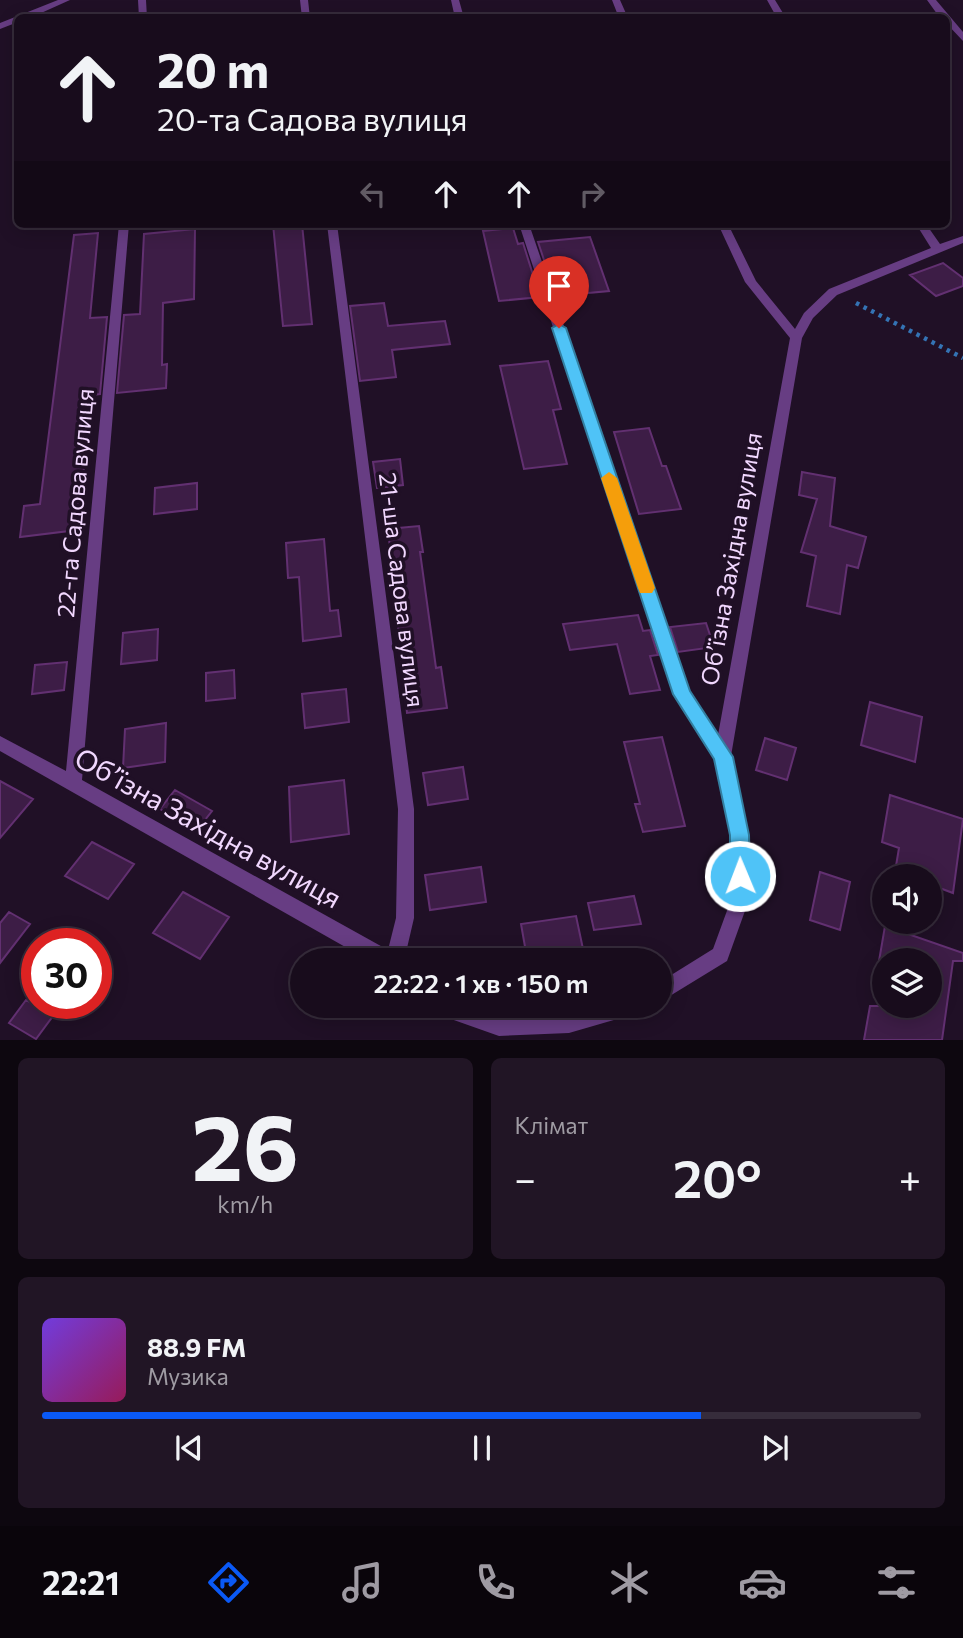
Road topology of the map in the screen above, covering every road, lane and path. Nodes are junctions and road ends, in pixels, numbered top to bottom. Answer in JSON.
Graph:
{"nodes":[{"id":1,"x":66,"y":0,"type":"edge"},
{"id":2,"x":930,"y":0,"type":"edge"},
{"id":3,"x":29,"y":14,"type":"edge"},
{"id":4,"x":942,"y":14,"type":"edge"},
{"id":5,"x":950,"y":23,"type":"edge"},
{"id":6,"x":963,"y":38,"type":"edge"},
{"id":7,"x":124,"y":228,"type":"edge"},
{"id":8,"x":333,"y":228,"type":"edge"},
{"id":9,"x":525,"y":228,"type":"edge"},
{"id":10,"x":725,"y":228,"type":"edge"},
{"id":11,"x":923,"y":228,"type":"edge"},
{"id":12,"x":963,"y":239,"type":"edge"},
{"id":13,"x":937,"y":249,"type":"junction"},
{"id":14,"x":833,"y":292,"type":"junction"},
{"id":15,"x":796,"y":338,"type":"junction"},
{"id":16,"x":963,"y":358,"type":"edge"},
{"id":17,"x":0,"y":743,"type":"edge"},
{"id":18,"x":723,"y":757,"type":"junction"},
{"id":19,"x":73,"y":785,"type":"junction"},
{"id":20,"x":366,"y":948,"type":"edge"},
{"id":21,"x":398,"y":948,"type":"edge"},
{"id":22,"x":672,"y":985,"type":"edge"},
{"id":23,"x":475,"y":1018,"type":"edge"},
{"id":24,"x":587,"y":1018,"type":"edge"}],
"edges":[{"from":1,"to":3,"type":"street"},
{"from":2,"to":4,"type":"street"},
{"from":5,"to":6,"type":"street"},
{"from":7,"to":19,"type":"street","name":"22-га Садова вулиця"},
{"from":8,"to":21,"type":"street","name":"21-ша Садова вулиця"},
{"from":9,"to":18,"type":"street"},
{"from":10,"to":15,"type":"street"},
{"from":11,"to":13,"type":"street"},
{"from":12,"to":13,"type":"street","name":"Обʼїзна Західна вулиця"},
{"from":13,"to":14,"type":"street","name":"Обʼїзна Західна вулиця"},
{"from":14,"to":15,"type":"street","name":"Обʼїзна Західна вулиця"},
{"from":14,"to":16,"type":"path"},
{"from":15,"to":18,"type":"street","name":"Обʼїзна Західна вулиця"},
{"from":17,"to":19,"type":"street","name":"Обʼїзна Західна вулиця"},
{"from":18,"to":22,"type":"street","name":"Обʼїзна Західна вулиця"},
{"from":19,"to":20,"type":"street","name":"Обʼїзна Західна вулиця"},
{"from":23,"to":24,"type":"street"}]}
